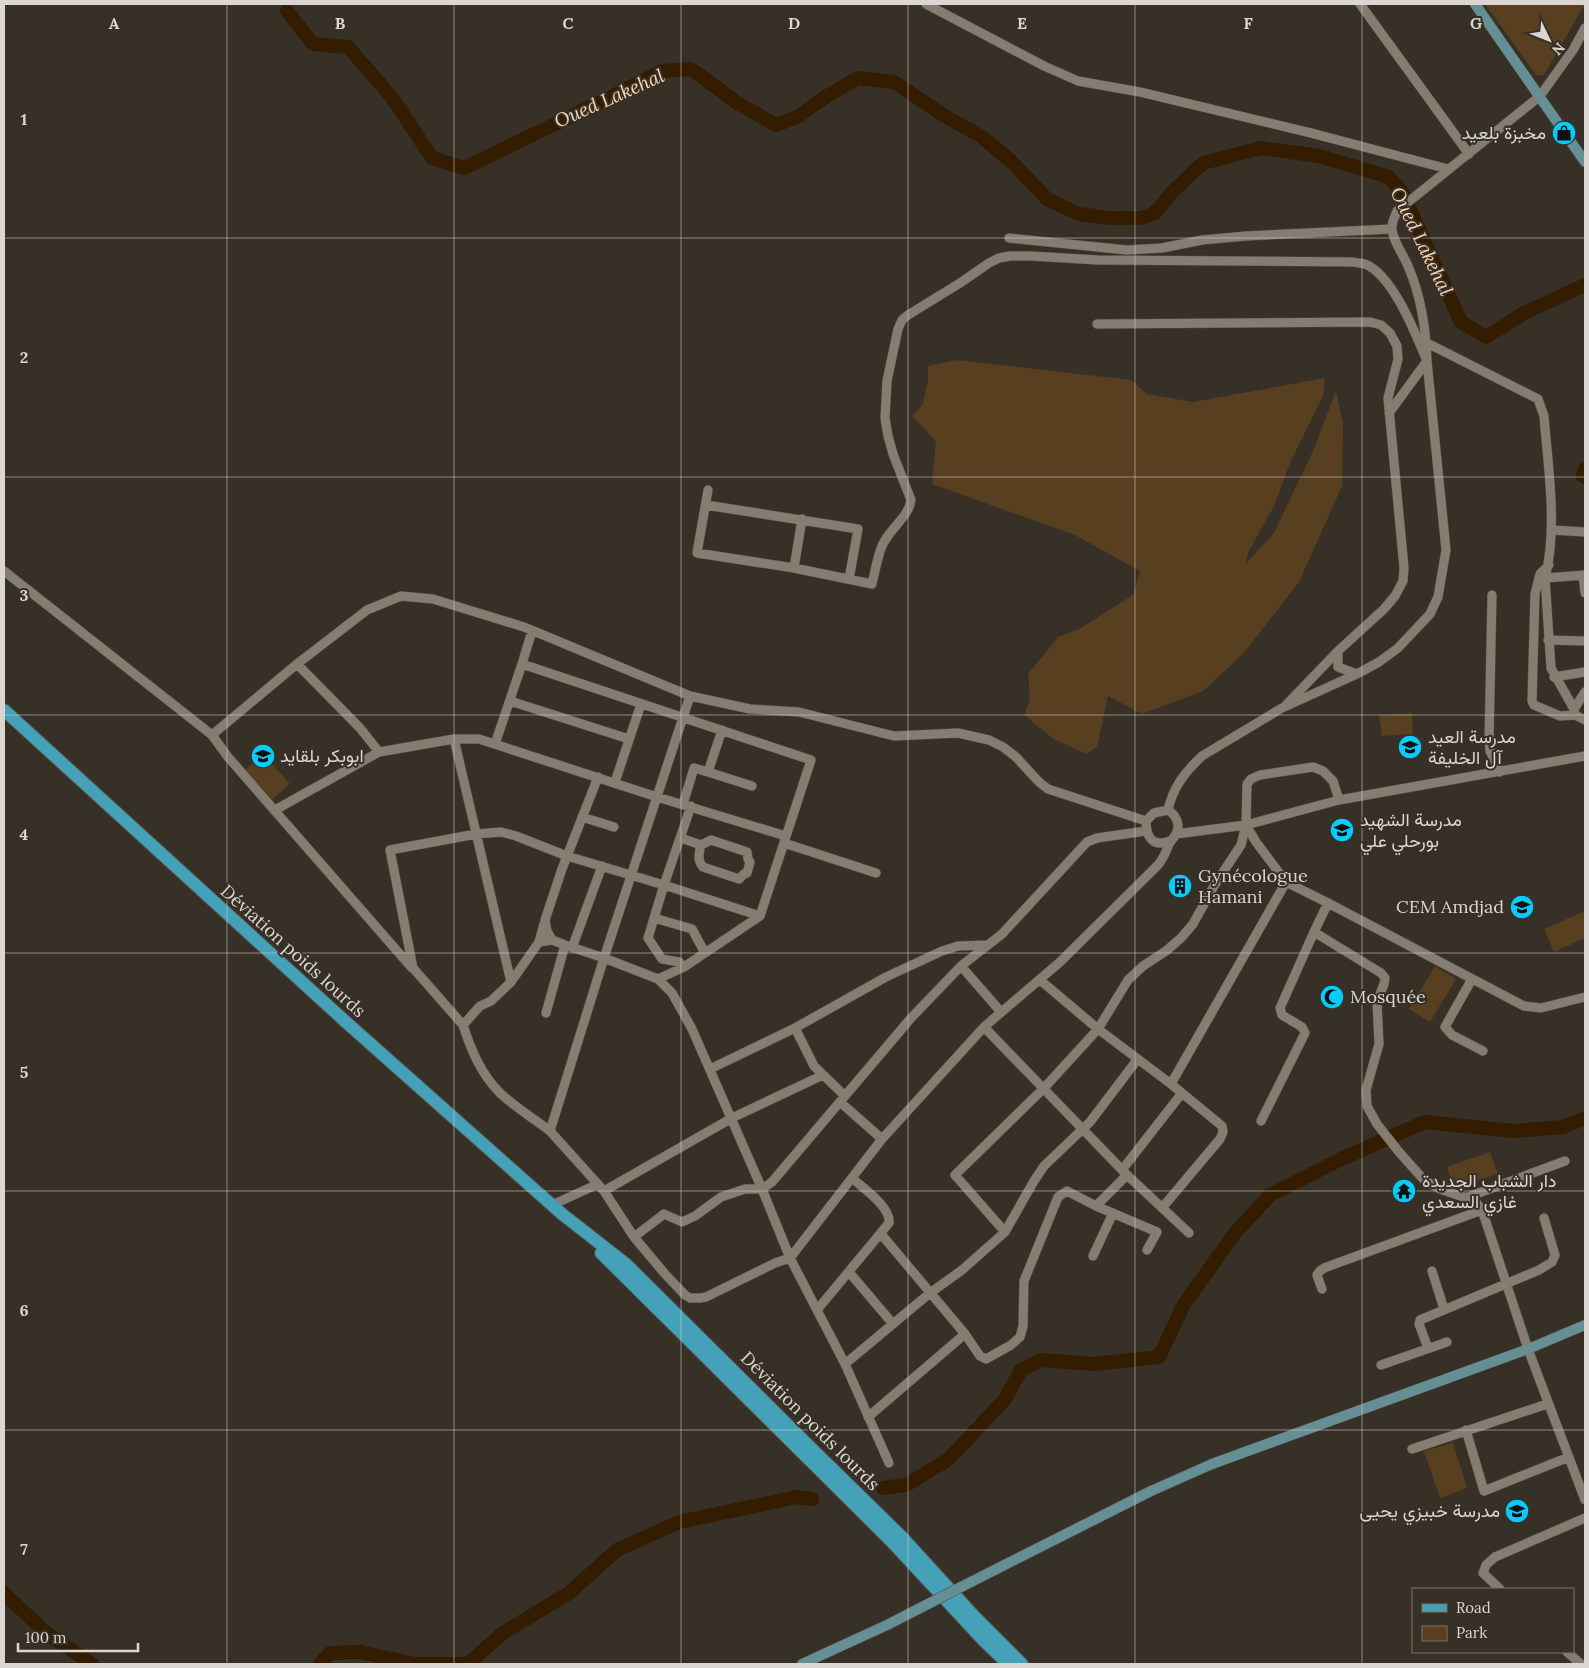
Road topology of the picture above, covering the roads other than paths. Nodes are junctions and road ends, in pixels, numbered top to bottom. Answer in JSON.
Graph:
{"nodes":[{"id":1,"x":926,"y":4,"type":"edge"},
{"id":2,"x":1360,"y":4,"type":"edge"},
{"id":3,"x":1475,"y":4,"type":"edge"},
{"id":4,"x":1585,"y":28,"type":"edge"},
{"id":5,"x":1540,"y":96,"type":"junction"},
{"id":6,"x":1469,"y":154,"type":"junction"},
{"id":7,"x":1585,"y":162,"type":"edge"},
{"id":8,"x":1448,"y":169,"type":"junction"},
{"id":9,"x":1392,"y":229,"type":"junction"},
{"id":10,"x":1009,"y":238,"type":"dead end"},
{"id":11,"x":1097,"y":324,"type":"dead end"},
{"id":12,"x":1427,"y":343,"type":"junction"},
{"id":13,"x":1427,"y":361,"type":"junction"},
{"id":14,"x":1389,"y":413,"type":"junction"},
{"id":15,"x":708,"y":490,"type":"dead end"},
{"id":16,"x":706,"y":505,"type":"junction"},
{"id":17,"x":802,"y":519,"type":"junction"},
{"id":18,"x":1552,"y":530,"type":"junction"},
{"id":19,"x":1585,"y":532,"type":"edge"},
{"id":20,"x":1549,"y":565,"type":"junction"},
{"id":21,"x":794,"y":568,"type":"junction"},
{"id":22,"x":4,"y":571,"type":"edge"},
{"id":23,"x":1584,"y":575,"type":"edge"},
{"id":24,"x":1546,"y":578,"type":"junction"},
{"id":25,"x":849,"y":579,"type":"junction"},
{"id":26,"x":1585,"y":593,"type":"edge"},
{"id":27,"x":1492,"y":595,"type":"dead end"},
{"id":28,"x":532,"y":631,"type":"junction"},
{"id":29,"x":1548,"y":640,"type":"junction"},
{"id":30,"x":1585,"y":641,"type":"edge"},
{"id":31,"x":1338,"y":652,"type":"junction"},
{"id":32,"x":297,"y":664,"type":"junction"},
{"id":33,"x":522,"y":664,"type":"junction"},
{"id":34,"x":1585,"y":672,"type":"edge"},
{"id":35,"x":1357,"y":674,"type":"junction"},
{"id":36,"x":1554,"y":677,"type":"junction"},
{"id":37,"x":1585,"y":692,"type":"edge"},
{"id":38,"x":690,"y":696,"type":"junction"},
{"id":39,"x":510,"y":700,"type":"junction"},
{"id":40,"x":641,"y":704,"type":"junction"},
{"id":41,"x":1282,"y":708,"type":"junction"},
{"id":42,"x":4,"y":710,"type":"edge"},
{"id":43,"x":1574,"y":712,"type":"junction"},
{"id":44,"x":682,"y":718,"type":"junction"},
{"id":45,"x":1585,"y":720,"type":"edge"},
{"id":46,"x":722,"y":730,"type":"junction"},
{"id":47,"x":212,"y":735,"type":"junction"},
{"id":48,"x":454,"y":739,"type":"junction"},
{"id":49,"x":629,"y":739,"type":"junction"},
{"id":50,"x":495,"y":744,"type":"junction"},
{"id":51,"x":379,"y":752,"type":"junction"},
{"id":52,"x":1585,"y":756,"type":"edge"},
{"id":53,"x":708,"y":772,"type":"junction"},
{"id":54,"x":1500,"y":772,"type":"junction"},
{"id":55,"x":598,"y":777,"type":"junction"},
{"id":56,"x":615,"y":782,"type":"junction"},
{"id":57,"x":752,"y":786,"type":"dead end"},
{"id":58,"x":657,"y":797,"type":"junction"},
{"id":59,"x":1339,"y":800,"type":"junction"},
{"id":60,"x":687,"y":805,"type":"junction"},
{"id":61,"x":275,"y":810,"type":"junction"},
{"id":62,"x":1168,"y":810,"type":"junction"},
{"id":63,"x":582,"y":817,"type":"junction"},
{"id":64,"x":1146,"y":821,"type":"junction"},
{"id":65,"x":1246,"y":825,"type":"junction"},
{"id":66,"x":614,"y":827,"type":"dead end"},
{"id":67,"x":1146,"y":831,"type":"junction"},
{"id":68,"x":476,"y":834,"type":"junction"},
{"id":69,"x":681,"y":838,"type":"junction"},
{"id":70,"x":1173,"y":838,"type":"junction"},
{"id":71,"x":785,"y":840,"type":"junction"},
{"id":72,"x":701,"y":845,"type":"junction"},
{"id":73,"x":567,"y":856,"type":"junction"},
{"id":74,"x":602,"y":866,"type":"junction"},
{"id":75,"x":876,"y":873,"type":"dead end"},
{"id":76,"x":632,"y":876,"type":"junction"},
{"id":77,"x":1286,"y":882,"type":"junction"},
{"id":78,"x":664,"y":885,"type":"junction"},
{"id":79,"x":1328,"y":903,"type":"junction"},
{"id":80,"x":760,"y":916,"type":"junction"},
{"id":81,"x":654,"y":918,"type":"junction"},
{"id":82,"x":545,"y":920,"type":"junction"},
{"id":83,"x":1314,"y":932,"type":"junction"},
{"id":84,"x":552,"y":940,"type":"junction"},
{"id":85,"x":539,"y":942,"type":"junction"},
{"id":86,"x":987,"y":945,"type":"junction"},
{"id":87,"x":568,"y":947,"type":"junction"},
{"id":88,"x":705,"y":953,"type":"junction"},
{"id":89,"x":604,"y":958,"type":"junction"},
{"id":90,"x":961,"y":966,"type":"junction"},
{"id":91,"x":684,"y":967,"type":"junction"},
{"id":92,"x":413,"y":968,"type":"junction"},
{"id":93,"x":658,"y":979,"type":"junction"},
{"id":94,"x":1472,"y":979,"type":"junction"},
{"id":95,"x":1040,"y":980,"type":"junction"},
{"id":96,"x":511,"y":982,"type":"junction"},
{"id":97,"x":1585,"y":997,"type":"edge"},
{"id":98,"x":1001,"y":1012,"type":"junction"},
{"id":99,"x":546,"y":1013,"type":"dead end"},
{"id":100,"x":463,"y":1025,"type":"junction"},
{"id":101,"x":984,"y":1027,"type":"junction"},
{"id":102,"x":795,"y":1028,"type":"junction"},
{"id":103,"x":1098,"y":1029,"type":"junction"},
{"id":104,"x":1483,"y":1051,"type":"dead end"},
{"id":105,"x":1137,"y":1060,"type":"junction"},
{"id":106,"x":710,"y":1069,"type":"junction"},
{"id":107,"x":823,"y":1075,"type":"junction"},
{"id":108,"x":1171,"y":1084,"type":"junction"},
{"id":109,"x":1044,"y":1088,"type":"junction"},
{"id":110,"x":1182,"y":1093,"type":"junction"},
{"id":111,"x":843,"y":1099,"type":"junction"},
{"id":112,"x":732,"y":1118,"type":"junction"},
{"id":113,"x":1261,"y":1121,"type":"dead end"},
{"id":114,"x":1083,"y":1129,"type":"junction"},
{"id":115,"x":550,"y":1131,"type":"junction"},
{"id":116,"x":882,"y":1139,"type":"junction"},
{"id":117,"x":1565,"y":1162,"type":"dead end"},
{"id":118,"x":1125,"y":1172,"type":"junction"},
{"id":119,"x":852,"y":1178,"type":"junction"},
{"id":120,"x":601,"y":1188,"type":"junction"},
{"id":121,"x":762,"y":1189,"type":"junction"},
{"id":122,"x":1465,"y":1198,"type":"junction"},
{"id":123,"x":552,"y":1205,"type":"junction"},
{"id":124,"x":1096,"y":1206,"type":"junction"},
{"id":125,"x":1162,"y":1208,"type":"junction"},
{"id":126,"x":1482,"y":1210,"type":"junction"},
{"id":127,"x":1113,"y":1213,"type":"junction"},
{"id":128,"x":562,"y":1214,"type":"junction"},
{"id":129,"x":1544,"y":1218,"type":"dead end"},
{"id":130,"x":1005,"y":1232,"type":"junction"},
{"id":131,"x":881,"y":1234,"type":"junction"},
{"id":132,"x":1189,"y":1234,"type":"dead end"},
{"id":133,"x":634,"y":1237,"type":"junction"},
{"id":134,"x":1147,"y":1250,"type":"dead end"},
{"id":135,"x":1093,"y":1256,"type":"dead end"},
{"id":136,"x":790,"y":1258,"type":"junction"},
{"id":137,"x":1432,"y":1271,"type":"dead end"},
{"id":138,"x":849,"y":1272,"type":"junction"},
{"id":139,"x":1505,"y":1284,"type":"junction"},
{"id":140,"x":1322,"y":1289,"type":"dead end"},
{"id":141,"x":930,"y":1293,"type":"junction"},
{"id":142,"x":1444,"y":1309,"type":"junction"},
{"id":143,"x":817,"y":1310,"type":"junction"},
{"id":144,"x":893,"y":1324,"type":"junction"},
{"id":145,"x":1585,"y":1324,"type":"edge"},
{"id":146,"x":965,"y":1334,"type":"junction"},
{"id":147,"x":1447,"y":1342,"type":"dead end"},
{"id":148,"x":1428,"y":1348,"type":"junction"},
{"id":149,"x":1528,"y":1350,"type":"junction"},
{"id":150,"x":845,"y":1364,"type":"junction"},
{"id":151,"x":1381,"y":1365,"type":"dead end"},
{"id":152,"x":1547,"y":1404,"type":"junction"},
{"id":153,"x":868,"y":1417,"type":"junction"},
{"id":154,"x":1466,"y":1430,"type":"junction"},
{"id":155,"x":1412,"y":1449,"type":"dead end"},
{"id":156,"x":1569,"y":1457,"type":"junction"},
{"id":157,"x":889,"y":1463,"type":"dead end"},
{"id":158,"x":1585,"y":1500,"type":"edge"},
{"id":159,"x":1585,"y":1518,"type":"edge"},
{"id":160,"x":1499,"y":1588,"type":"edge"},
{"id":161,"x":1568,"y":1653,"type":"edge"},
{"id":162,"x":802,"y":1664,"type":"edge"},
{"id":163,"x":1008,"y":1664,"type":"edge"},
{"id":164,"x":1022,"y":1664,"type":"edge"},
{"id":165,"x":1581,"y":1664,"type":"edge"}],
"edges":[{"from":1,"to":8,"type":"street"},
{"from":2,"to":6,"type":"street"},
{"from":3,"to":5,"type":"main road"},
{"from":4,"to":5,"type":"street"},
{"from":5,"to":6,"type":"street"},
{"from":5,"to":7,"type":"main road"},
{"from":6,"to":8,"type":"street"},
{"from":8,"to":9,"type":"street"},
{"from":9,"to":10,"type":"street"},
{"from":9,"to":12,"type":"street"},
{"from":11,"to":14,"type":"street"},
{"from":12,"to":13,"type":"street"},
{"from":12,"to":18,"type":"street"},
{"from":13,"to":14,"type":"street"},
{"from":13,"to":25,"type":"street"},
{"from":13,"to":35,"type":"street"},
{"from":14,"to":31,"type":"street"},
{"from":15,"to":16,"type":"street"},
{"from":16,"to":17,"type":"street"},
{"from":16,"to":21,"type":"street"},
{"from":17,"to":21,"type":"street"},
{"from":17,"to":25,"type":"street"},
{"from":18,"to":19,"type":"street"},
{"from":18,"to":20,"type":"street"},
{"from":20,"to":24,"type":"street"},
{"from":20,"to":43,"type":"street"},
{"from":21,"to":25,"type":"street"},
{"from":22,"to":47,"type":"street"},
{"from":23,"to":24,"type":"street"},
{"from":23,"to":26,"type":"street"},
{"from":24,"to":29,"type":"street"},
{"from":27,"to":54,"type":"street"},
{"from":28,"to":32,"type":"street"},
{"from":28,"to":33,"type":"street"},
{"from":28,"to":38,"type":"street"},
{"from":29,"to":30,"type":"street"},
{"from":29,"to":36,"type":"street"},
{"from":31,"to":35,"type":"street"},
{"from":31,"to":41,"type":"street"},
{"from":32,"to":47,"type":"street"},
{"from":32,"to":51,"type":"street"},
{"from":33,"to":39,"type":"street"},
{"from":33,"to":40,"type":"street"},
{"from":34,"to":36,"type":"street"},
{"from":35,"to":41,"type":"street"},
{"from":36,"to":43,"type":"street"},
{"from":37,"to":43,"type":"street"},
{"from":38,"to":44,"type":"street"},
{"from":38,"to":64,"type":"street"},
{"from":39,"to":49,"type":"street"},
{"from":39,"to":50,"type":"street"},
{"from":40,"to":44,"type":"street"},
{"from":40,"to":49,"type":"street"},
{"from":41,"to":62,"type":"street"},
{"from":42,"to":123,"type":"main road","name":"Déviation poids lourds"},
{"from":43,"to":45,"type":"street"},
{"from":44,"to":46,"type":"street"},
{"from":44,"to":58,"type":"street"},
{"from":46,"to":53,"type":"street"},
{"from":46,"to":71,"type":"street"},
{"from":47,"to":61,"type":"street"},
{"from":48,"to":50,"type":"street"},
{"from":48,"to":51,"type":"street"},
{"from":48,"to":68,"type":"street"},
{"from":49,"to":56,"type":"street"},
{"from":50,"to":55,"type":"street"},
{"from":51,"to":61,"type":"street"},
{"from":52,"to":54,"type":"street"},
{"from":53,"to":57,"type":"street"},
{"from":53,"to":60,"type":"street"},
{"from":54,"to":59,"type":"street"},
{"from":55,"to":56,"type":"street"},
{"from":55,"to":63,"type":"street"},
{"from":56,"to":58,"type":"street"},
{"from":58,"to":60,"type":"street"},
{"from":58,"to":76,"type":"street"},
{"from":59,"to":65,"type":"street"},
{"from":59,"to":65,"type":"street"},
{"from":60,"to":69,"type":"street"},
{"from":60,"to":71,"type":"street"},
{"from":61,"to":92,"type":"street"},
{"from":62,"to":64,"type":"street"},
{"from":62,"to":70,"type":"street"},
{"from":63,"to":66,"type":"street"},
{"from":63,"to":73,"type":"street"},
{"from":64,"to":67,"type":"street"},
{"from":65,"to":70,"type":"street"},
{"from":65,"to":77,"type":"street"},
{"from":65,"to":103,"type":"street"},
{"from":67,"to":70,"type":"street"},
{"from":67,"to":86,"type":"street"},
{"from":68,"to":73,"type":"street"},
{"from":68,"to":92,"type":"street"},
{"from":68,"to":96,"type":"street"},
{"from":69,"to":72,"type":"street"},
{"from":69,"to":78,"type":"street"},
{"from":70,"to":95,"type":"street"},
{"from":71,"to":75,"type":"street"},
{"from":71,"to":80,"type":"street"},
{"from":72,"to":72,"type":"street"},
{"from":73,"to":74,"type":"street"},
{"from":73,"to":82,"type":"street"},
{"from":74,"to":76,"type":"street"},
{"from":74,"to":87,"type":"street"},
{"from":76,"to":78,"type":"street"},
{"from":76,"to":89,"type":"street"},
{"from":77,"to":79,"type":"street"},
{"from":77,"to":108,"type":"street"},
{"from":78,"to":80,"type":"street"},
{"from":78,"to":81,"type":"street"},
{"from":79,"to":83,"type":"street"},
{"from":79,"to":94,"type":"street"},
{"from":80,"to":88,"type":"street"},
{"from":81,"to":88,"type":"street"},
{"from":81,"to":91,"type":"street"},
{"from":82,"to":84,"type":"street"},
{"from":82,"to":85,"type":"street"},
{"from":83,"to":113,"type":"street"},
{"from":83,"to":122,"type":"street"},
{"from":84,"to":85,"type":"street"},
{"from":84,"to":87,"type":"street"},
{"from":85,"to":96,"type":"street"},
{"from":86,"to":90,"type":"street"},
{"from":86,"to":102,"type":"street"},
{"from":87,"to":89,"type":"street"},
{"from":87,"to":99,"type":"street"},
{"from":88,"to":91,"type":"street"},
{"from":89,"to":93,"type":"street"},
{"from":89,"to":115,"type":"street"},
{"from":90,"to":98,"type":"street"},
{"from":90,"to":111,"type":"street"},
{"from":91,"to":93,"type":"street"},
{"from":92,"to":100,"type":"street"},
{"from":93,"to":106,"type":"street"},
{"from":94,"to":97,"type":"street"},
{"from":94,"to":104,"type":"street"},
{"from":95,"to":98,"type":"street"},
{"from":95,"to":103,"type":"street"},
{"from":96,"to":100,"type":"street"},
{"from":98,"to":101,"type":"street"},
{"from":100,"to":115,"type":"street"},
{"from":101,"to":109,"type":"street"},
{"from":101,"to":116,"type":"street"},
{"from":102,"to":106,"type":"street"},
{"from":102,"to":107,"type":"street"},
{"from":103,"to":105,"type":"street"},
{"from":103,"to":109,"type":"street"},
{"from":105,"to":108,"type":"street"},
{"from":105,"to":114,"type":"street"},
{"from":106,"to":112,"type":"street"},
{"from":107,"to":111,"type":"street"},
{"from":107,"to":112,"type":"street"},
{"from":108,"to":110,"type":"street"},
{"from":109,"to":114,"type":"street"},
{"from":109,"to":130,"type":"street"},
{"from":110,"to":118,"type":"street"},
{"from":110,"to":125,"type":"street"},
{"from":111,"to":116,"type":"street"},
{"from":111,"to":121,"type":"street"},
{"from":112,"to":120,"type":"street"},
{"from":112,"to":121,"type":"street"},
{"from":114,"to":118,"type":"street"},
{"from":114,"to":130,"type":"street"},
{"from":115,"to":120,"type":"street"},
{"from":116,"to":119,"type":"street"},
{"from":117,"to":122,"type":"street"},
{"from":118,"to":124,"type":"street"},
{"from":118,"to":125,"type":"street"},
{"from":119,"to":131,"type":"street"},
{"from":119,"to":136,"type":"street"},
{"from":120,"to":123,"type":"street"},
{"from":120,"to":133,"type":"street"},
{"from":121,"to":133,"type":"street"},
{"from":121,"to":136,"type":"street"},
{"from":122,"to":126,"type":"street"},
{"from":123,"to":128,"type":"main road","name":"Déviation poids lourds"},
{"from":124,"to":127,"type":"street"},
{"from":124,"to":146,"type":"street"},
{"from":125,"to":132,"type":"street"},
{"from":126,"to":139,"type":"street"},
{"from":126,"to":140,"type":"street"},
{"from":127,"to":134,"type":"street"},
{"from":127,"to":135,"type":"street"},
{"from":128,"to":163,"type":"main road","name":"Déviation poids lourds"},
{"from":128,"to":164,"type":"main road","name":"Déviation poids lourds"},
{"from":129,"to":139,"type":"street"},
{"from":130,"to":141,"type":"street"},
{"from":131,"to":138,"type":"street"},
{"from":131,"to":141,"type":"street"},
{"from":133,"to":136,"type":"street"},
{"from":136,"to":143,"type":"street"},
{"from":137,"to":142,"type":"street"},
{"from":138,"to":143,"type":"street"},
{"from":138,"to":144,"type":"street"},
{"from":139,"to":142,"type":"street"},
{"from":139,"to":149,"type":"street"},
{"from":141,"to":144,"type":"street"},
{"from":141,"to":146,"type":"street"},
{"from":142,"to":148,"type":"street"},
{"from":143,"to":150,"type":"street"},
{"from":144,"to":150,"type":"street"},
{"from":145,"to":149,"type":"main road"},
{"from":146,"to":153,"type":"street"},
{"from":147,"to":148,"type":"street"},
{"from":148,"to":151,"type":"street"},
{"from":149,"to":152,"type":"street"},
{"from":149,"to":162,"type":"main road","bridge":true},
{"from":150,"to":153,"type":"street"},
{"from":152,"to":154,"type":"street"},
{"from":152,"to":156,"type":"street"},
{"from":153,"to":157,"type":"street"},
{"from":154,"to":155,"type":"street"},
{"from":154,"to":156,"type":"street"},
{"from":156,"to":158,"type":"street"},
{"from":159,"to":160,"type":"street"},
{"from":161,"to":165,"type":"street"}]}
